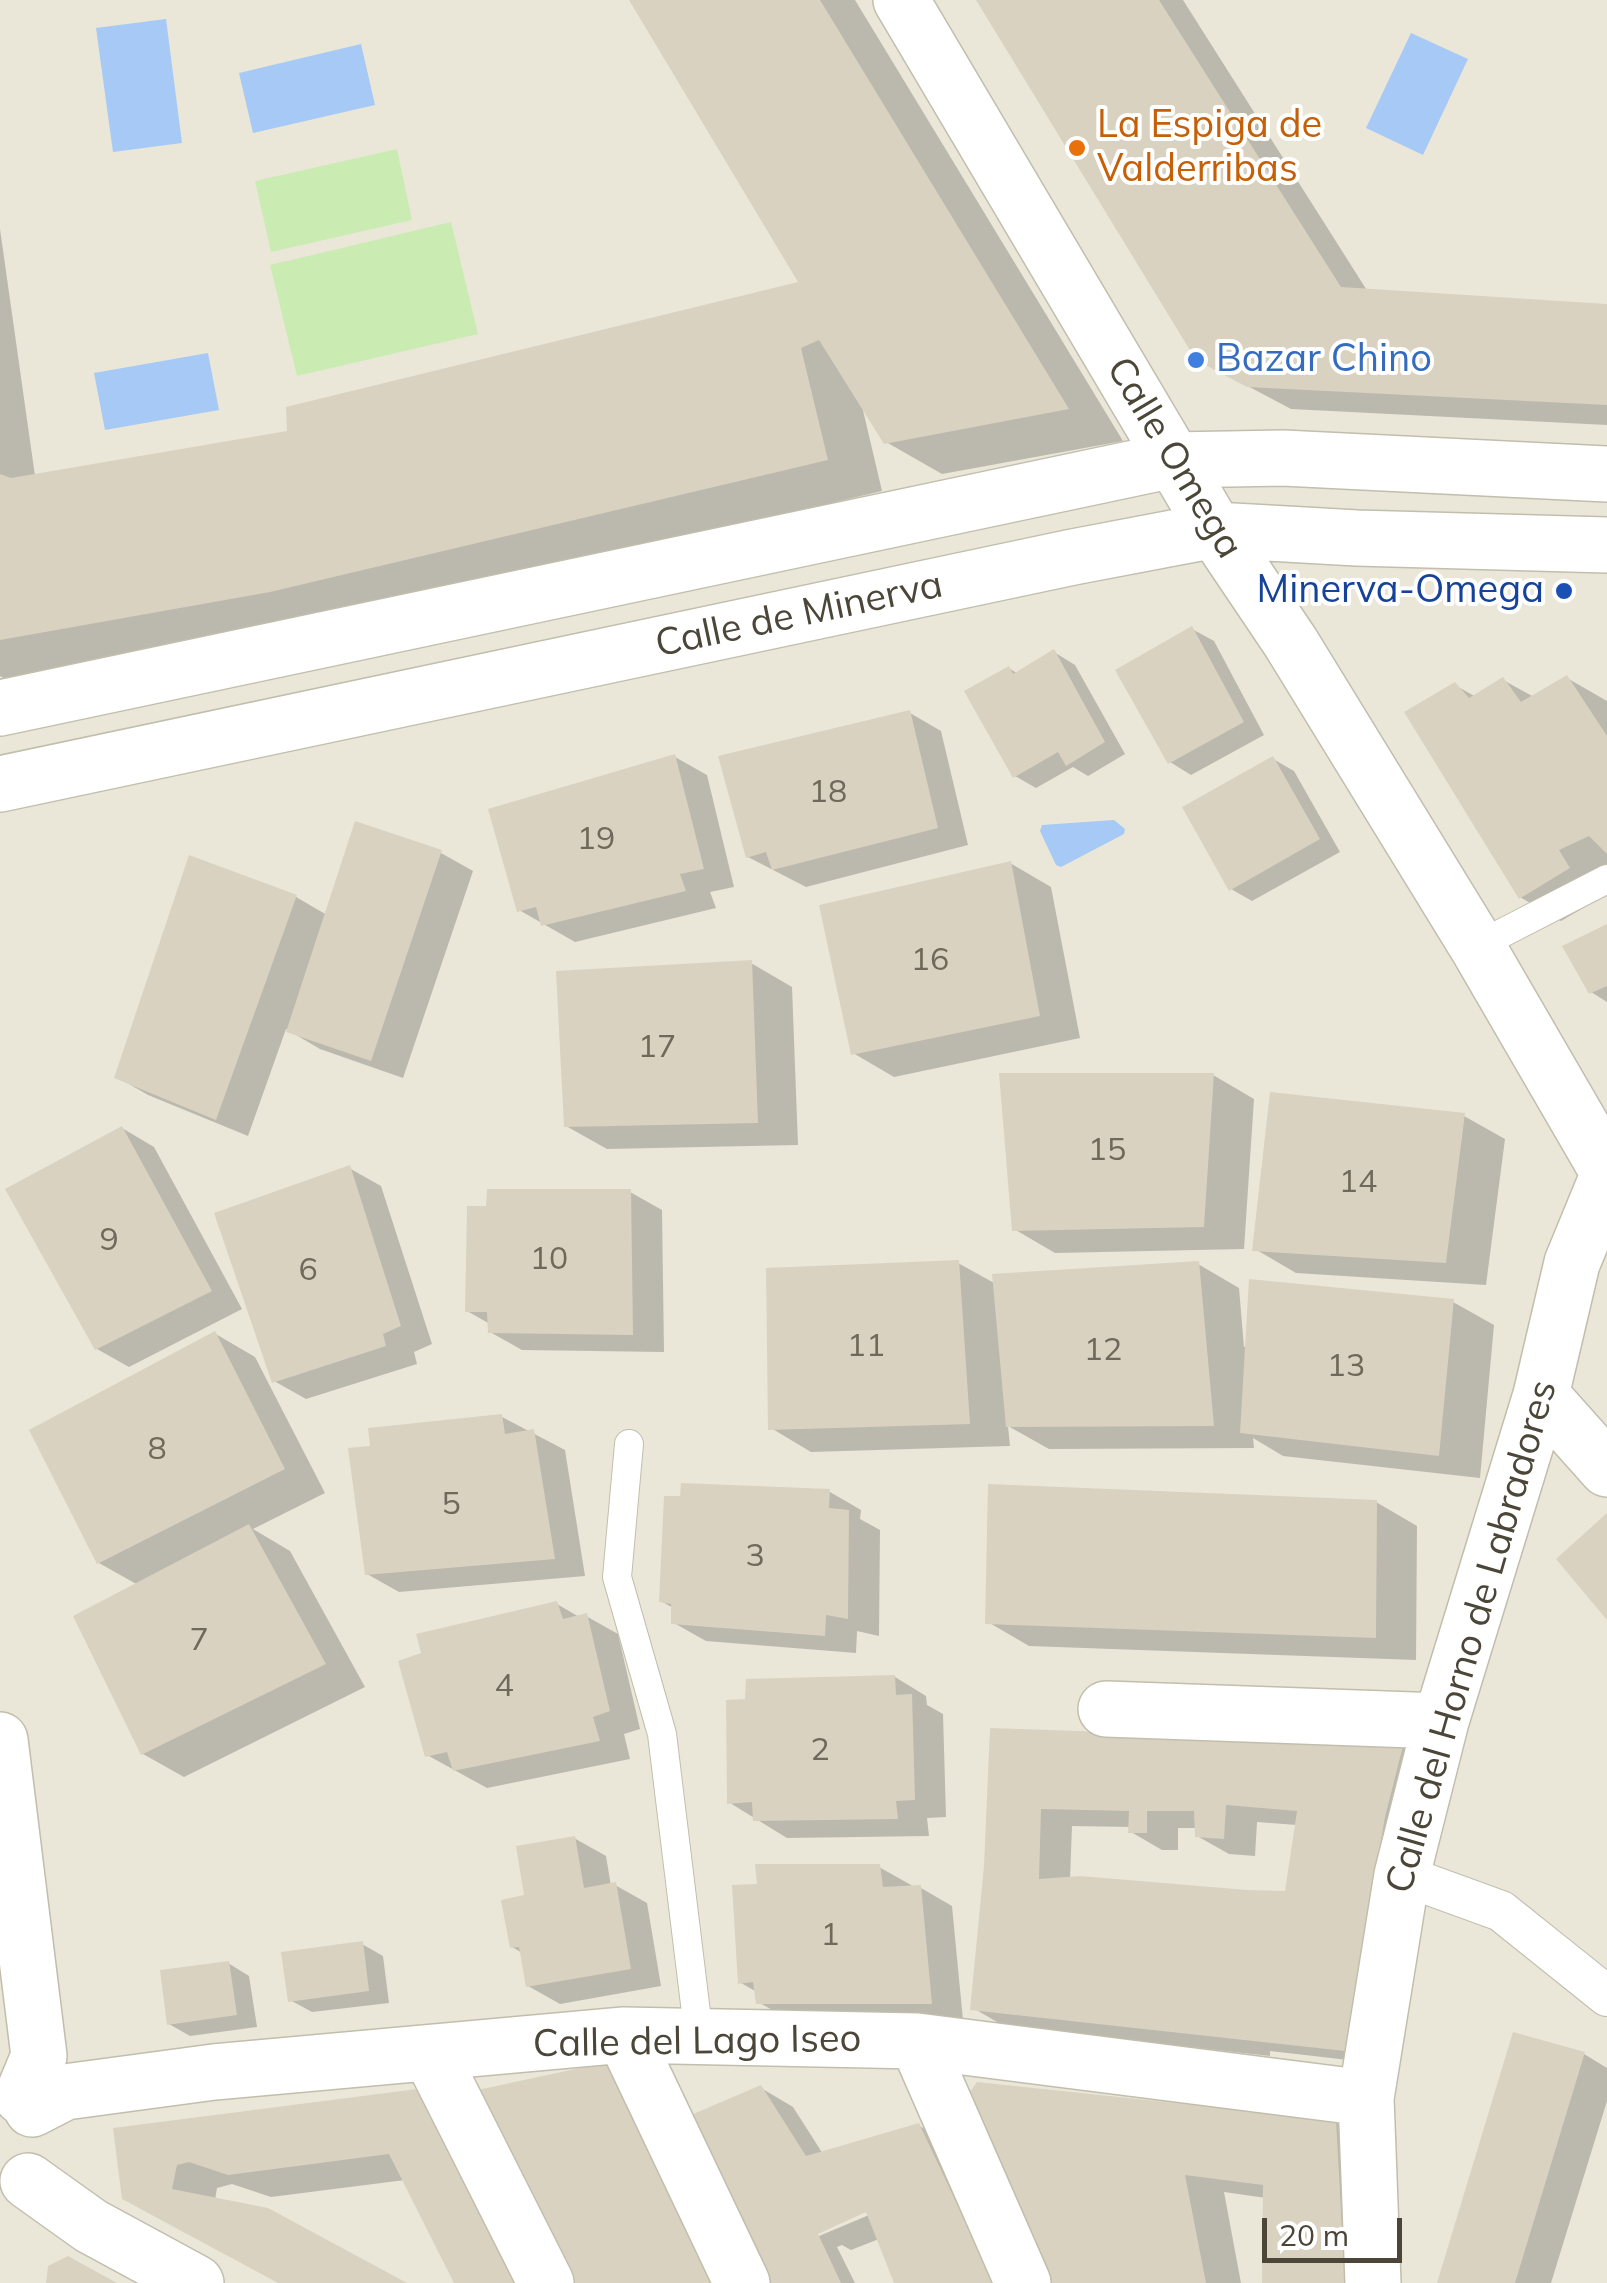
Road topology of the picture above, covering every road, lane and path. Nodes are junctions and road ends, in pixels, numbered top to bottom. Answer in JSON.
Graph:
{"nodes":[{"id":1,"x":900,"y":0,"type":"edge"},
{"id":2,"x":1173,"y":460,"type":"junction"},
{"id":3,"x":1607,"y":474,"type":"edge"},
{"id":4,"x":1215,"y":530,"type":"junction"},
{"id":5,"x":1607,"y":545,"type":"edge"},
{"id":6,"x":0,"y":708,"type":"edge"},
{"id":7,"x":0,"y":784,"type":"edge"},
{"id":8,"x":1607,"y":879,"type":"edge"},
{"id":9,"x":1476,"y":946,"type":"junction"},
{"id":10,"x":1607,"y":1170,"type":"edge"},
{"id":11,"x":1607,"y":1178,"type":"edge"},
{"id":12,"x":1541,"y":1395,"type":"junction"},
{"id":13,"x":628,"y":1444,"type":"dead end"},
{"id":14,"x":1607,"y":1468,"type":"edge"},
{"id":15,"x":1106,"y":1708,"type":"dead end"},
{"id":16,"x":1441,"y":1721,"type":"junction"},
{"id":17,"x":0,"y":1740,"type":"edge"},
{"id":18,"x":1402,"y":1875,"type":"junction"},
{"id":19,"x":1607,"y":1996,"type":"edge"},
{"id":20,"x":624,"y":2035,"type":"junction"},
{"id":21,"x":699,"y":2037,"type":"junction"},
{"id":22,"x":918,"y":2040,"type":"junction"},
{"id":23,"x":430,"y":2053,"type":"junction"},
{"id":24,"x":13,"y":2086,"type":"edge"},
{"id":25,"x":1366,"y":2098,"type":"junction"},
{"id":26,"x":14,"y":2190,"type":"edge"},
{"id":27,"x":196,"y":2283,"type":"edge"},
{"id":28,"x":546,"y":2283,"type":"edge"},
{"id":29,"x":742,"y":2283,"type":"edge"},
{"id":30,"x":1022,"y":2283,"type":"edge"},
{"id":31,"x":1372,"y":2283,"type":"edge"}],
"edges":[{"from":1,"to":2,"type":"street","name":"Calle Omega"},
{"from":2,"to":3,"type":"street","name":"Calle de Minerva"},
{"from":2,"to":4,"type":"street","name":"Calle Omega"},
{"from":2,"to":6,"type":"street","name":"Calle de Minerva"},
{"from":4,"to":5,"type":"street","name":"Calle de Minerva"},
{"from":4,"to":7,"type":"street","name":"Calle de Minerva"},
{"from":4,"to":9,"type":"street","name":"Calle Omega"},
{"from":8,"to":9,"type":"lane"},
{"from":9,"to":10,"type":"street","name":"Calle Omega"},
{"from":11,"to":12,"type":"street","name":"Calle del Horno de Labradores"},
{"from":12,"to":14,"type":"street"},
{"from":12,"to":16,"type":"street","name":"Calle del Horno de Labradores"},
{"from":13,"to":21,"type":"lane"},
{"from":15,"to":16,"type":"street"},
{"from":16,"to":18,"type":"street","name":"Calle del Horno de Labradores"},
{"from":17,"to":24,"type":"street"},
{"from":18,"to":19,"type":"street"},
{"from":18,"to":25,"type":"street","name":"Calle del Horno de Labradores"},
{"from":20,"to":21,"type":"street","name":"Calle del Lago Iseo"},
{"from":20,"to":23,"type":"street","name":"Calle del Lago Iseo"},
{"from":20,"to":29,"type":"street"},
{"from":21,"to":22,"type":"street","name":"Calle del Lago Iseo"},
{"from":22,"to":25,"type":"street","name":"Calle del Lago Iseo"},
{"from":22,"to":30,"type":"street"},
{"from":23,"to":24,"type":"street","name":"Calle del Lago Iseo"},
{"from":23,"to":28,"type":"street"},
{"from":24,"to":26,"type":"street"},
{"from":25,"to":31,"type":"street","name":"Calle del Horno de Labradores"},
{"from":26,"to":27,"type":"street"}]}
